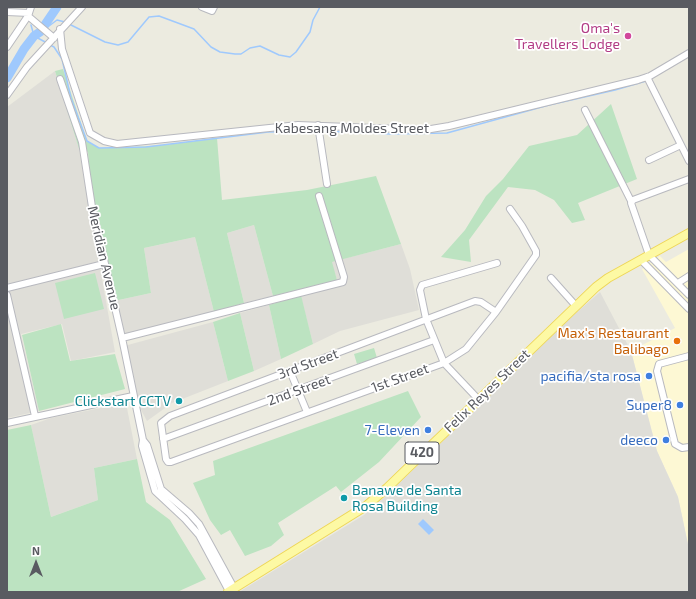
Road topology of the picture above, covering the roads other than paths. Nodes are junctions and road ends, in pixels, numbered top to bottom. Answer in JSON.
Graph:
{"nodes":[{"id":1,"x":82,"y":7,"type":"edge"},
{"id":2,"x":202,"y":7,"type":"edge"},
{"id":3,"x":214,"y":7,"type":"edge"},
{"id":4,"x":7,"y":12,"type":"edge"},
{"id":5,"x":29,"y":12,"type":"edge"},
{"id":6,"x":60,"y":29,"type":"junction"},
{"id":7,"x":52,"y":36,"type":"junction"},
{"id":8,"x":7,"y":47,"type":"edge"},
{"id":9,"x":689,"y":53,"type":"edge"},
{"id":10,"x":60,"y":79,"type":"dead end"},
{"id":11,"x":648,"y":79,"type":"junction"},
{"id":12,"x":7,"y":95,"type":"edge"},
{"id":13,"x":585,"y":110,"type":"dead end"},
{"id":14,"x":318,"y":128,"type":"junction"},
{"id":15,"x":681,"y":145,"type":"junction"},
{"id":16,"x":687,"y":154,"type":"edge"},
{"id":17,"x":649,"y":160,"type":"dead end"},
{"id":18,"x":689,"y":161,"type":"edge"},
{"id":19,"x":689,"y":179,"type":"edge"},
{"id":20,"x":327,"y":184,"type":"dead end"},
{"id":21,"x":319,"y":196,"type":"dead end"},
{"id":22,"x":631,"y":201,"type":"junction"},
{"id":23,"x":510,"y":209,"type":"dead end"},
{"id":24,"x":689,"y":232,"type":"edge"},
{"id":25,"x":649,"y":255,"type":"junction"},
{"id":26,"x":641,"y":260,"type":"junction"},
{"id":27,"x":497,"y":263,"type":"dead end"},
{"id":28,"x":104,"y":264,"type":"junction"},
{"id":29,"x":689,"y":276,"type":"edge"},
{"id":30,"x":551,"y":278,"type":"dead end"},
{"id":31,"x":680,"y":282,"type":"junction"},
{"id":32,"x":7,"y":288,"type":"edge"},
{"id":33,"x":7,"y":295,"type":"edge"},
{"id":34,"x":689,"y":295,"type":"edge"},
{"id":35,"x":576,"y":306,"type":"junction"},
{"id":36,"x":689,"y":309,"type":"edge"},
{"id":37,"x":496,"y":312,"type":"junction"},
{"id":38,"x":426,"y":319,"type":"junction"},
{"id":39,"x":122,"y":338,"type":"junction"},
{"id":40,"x":434,"y":340,"type":"junction"},
{"id":41,"x":689,"y":356,"type":"edge"},
{"id":42,"x":444,"y":363,"type":"junction"},
{"id":43,"x":290,"y":371,"type":"junction"},
{"id":44,"x":297,"y":391,"type":"junction"},
{"id":45,"x":133,"y":396,"type":"junction"},
{"id":46,"x":479,"y":400,"type":"junction"},
{"id":47,"x":307,"y":412,"type":"junction"},
{"id":48,"x":35,"y":416,"type":"junction"},
{"id":49,"x":7,"y":423,"type":"edge"},
{"id":50,"x":163,"y":439,"type":"junction"},
{"id":51,"x":689,"y":447,"type":"edge"},
{"id":52,"x":172,"y":462,"type":"joint"},
{"id":53,"x":230,"y":590,"type":"edge"}],
"edges":[{"from":1,"to":6,"type":"street"},
{"from":2,"to":3,"type":"street"},
{"from":4,"to":5,"type":"street"},
{"from":5,"to":7,"type":"street"},
{"from":5,"to":8,"type":"street"},
{"from":6,"to":7,"type":"street"},
{"from":6,"to":14,"type":"street","name":"Kabesang Moldes Street"},
{"from":7,"to":12,"type":"street"},
{"from":9,"to":11,"type":"street","name":"Kabesang Moldes Street"},
{"from":10,"to":28,"type":"street","name":"Meridian Avenue"},
{"from":11,"to":14,"type":"street","name":"Kabesang Moldes Street"},
{"from":11,"to":15,"type":"street"},
{"from":13,"to":22,"type":"street"},
{"from":14,"to":20,"type":"street"},
{"from":15,"to":16,"type":"street"},
{"from":15,"to":17,"type":"street"},
{"from":16,"to":18,"type":"street"},
{"from":19,"to":22,"type":"street"},
{"from":21,"to":39,"type":"street"},
{"from":22,"to":25,"type":"street"},
{"from":23,"to":37,"type":"street","name":"1st Street"},
{"from":24,"to":25,"type":"main road","name":"Felix Reyes Street","number":"420"},
{"from":25,"to":26,"type":"main road","name":"Felix Reyes Street","number":"420"},
{"from":25,"to":31,"type":"street"},
{"from":26,"to":35,"type":"main road","name":"Felix Reyes Street","number":"420"},
{"from":26,"to":36,"type":"street"},
{"from":27,"to":38,"type":"street"},
{"from":28,"to":32,"type":"street"},
{"from":28,"to":39,"type":"street","name":"Meridian Avenue"},
{"from":29,"to":31,"type":"street"},
{"from":30,"to":35,"type":"street"},
{"from":31,"to":34,"type":"street"},
{"from":33,"to":48,"type":"street"},
{"from":35,"to":46,"type":"main road","name":"Felix Reyes Street","number":"420"},
{"from":37,"to":38,"type":"street","name":"3rd Street"},
{"from":37,"to":42,"type":"street","name":"1st Street"},
{"from":38,"to":40,"type":"street"},
{"from":38,"to":43,"type":"street","name":"3rd Street"},
{"from":39,"to":45,"type":"street","name":"Meridian Avenue"},
{"from":40,"to":42,"type":"street"},
{"from":40,"to":44,"type":"street","name":"2nd Street"},
{"from":41,"to":51,"type":"street"},
{"from":42,"to":46,"type":"street"},
{"from":42,"to":47,"type":"street","name":"1st Street"},
{"from":43,"to":44,"type":"street"},
{"from":43,"to":50,"type":"street","name":"3rd Street"},
{"from":44,"to":47,"type":"street"},
{"from":44,"to":50,"type":"street","name":"2nd Street"},
{"from":45,"to":48,"type":"street"},
{"from":45,"to":53,"type":"street","name":"Meridian Avenue"},
{"from":46,"to":53,"type":"main road","name":"Felix Reyes Street","number":"420"},
{"from":47,"to":52,"type":"street","name":"1st Street"},
{"from":48,"to":49,"type":"street"},
{"from":50,"to":52,"type":"street","name":"3rd Street"}]}
